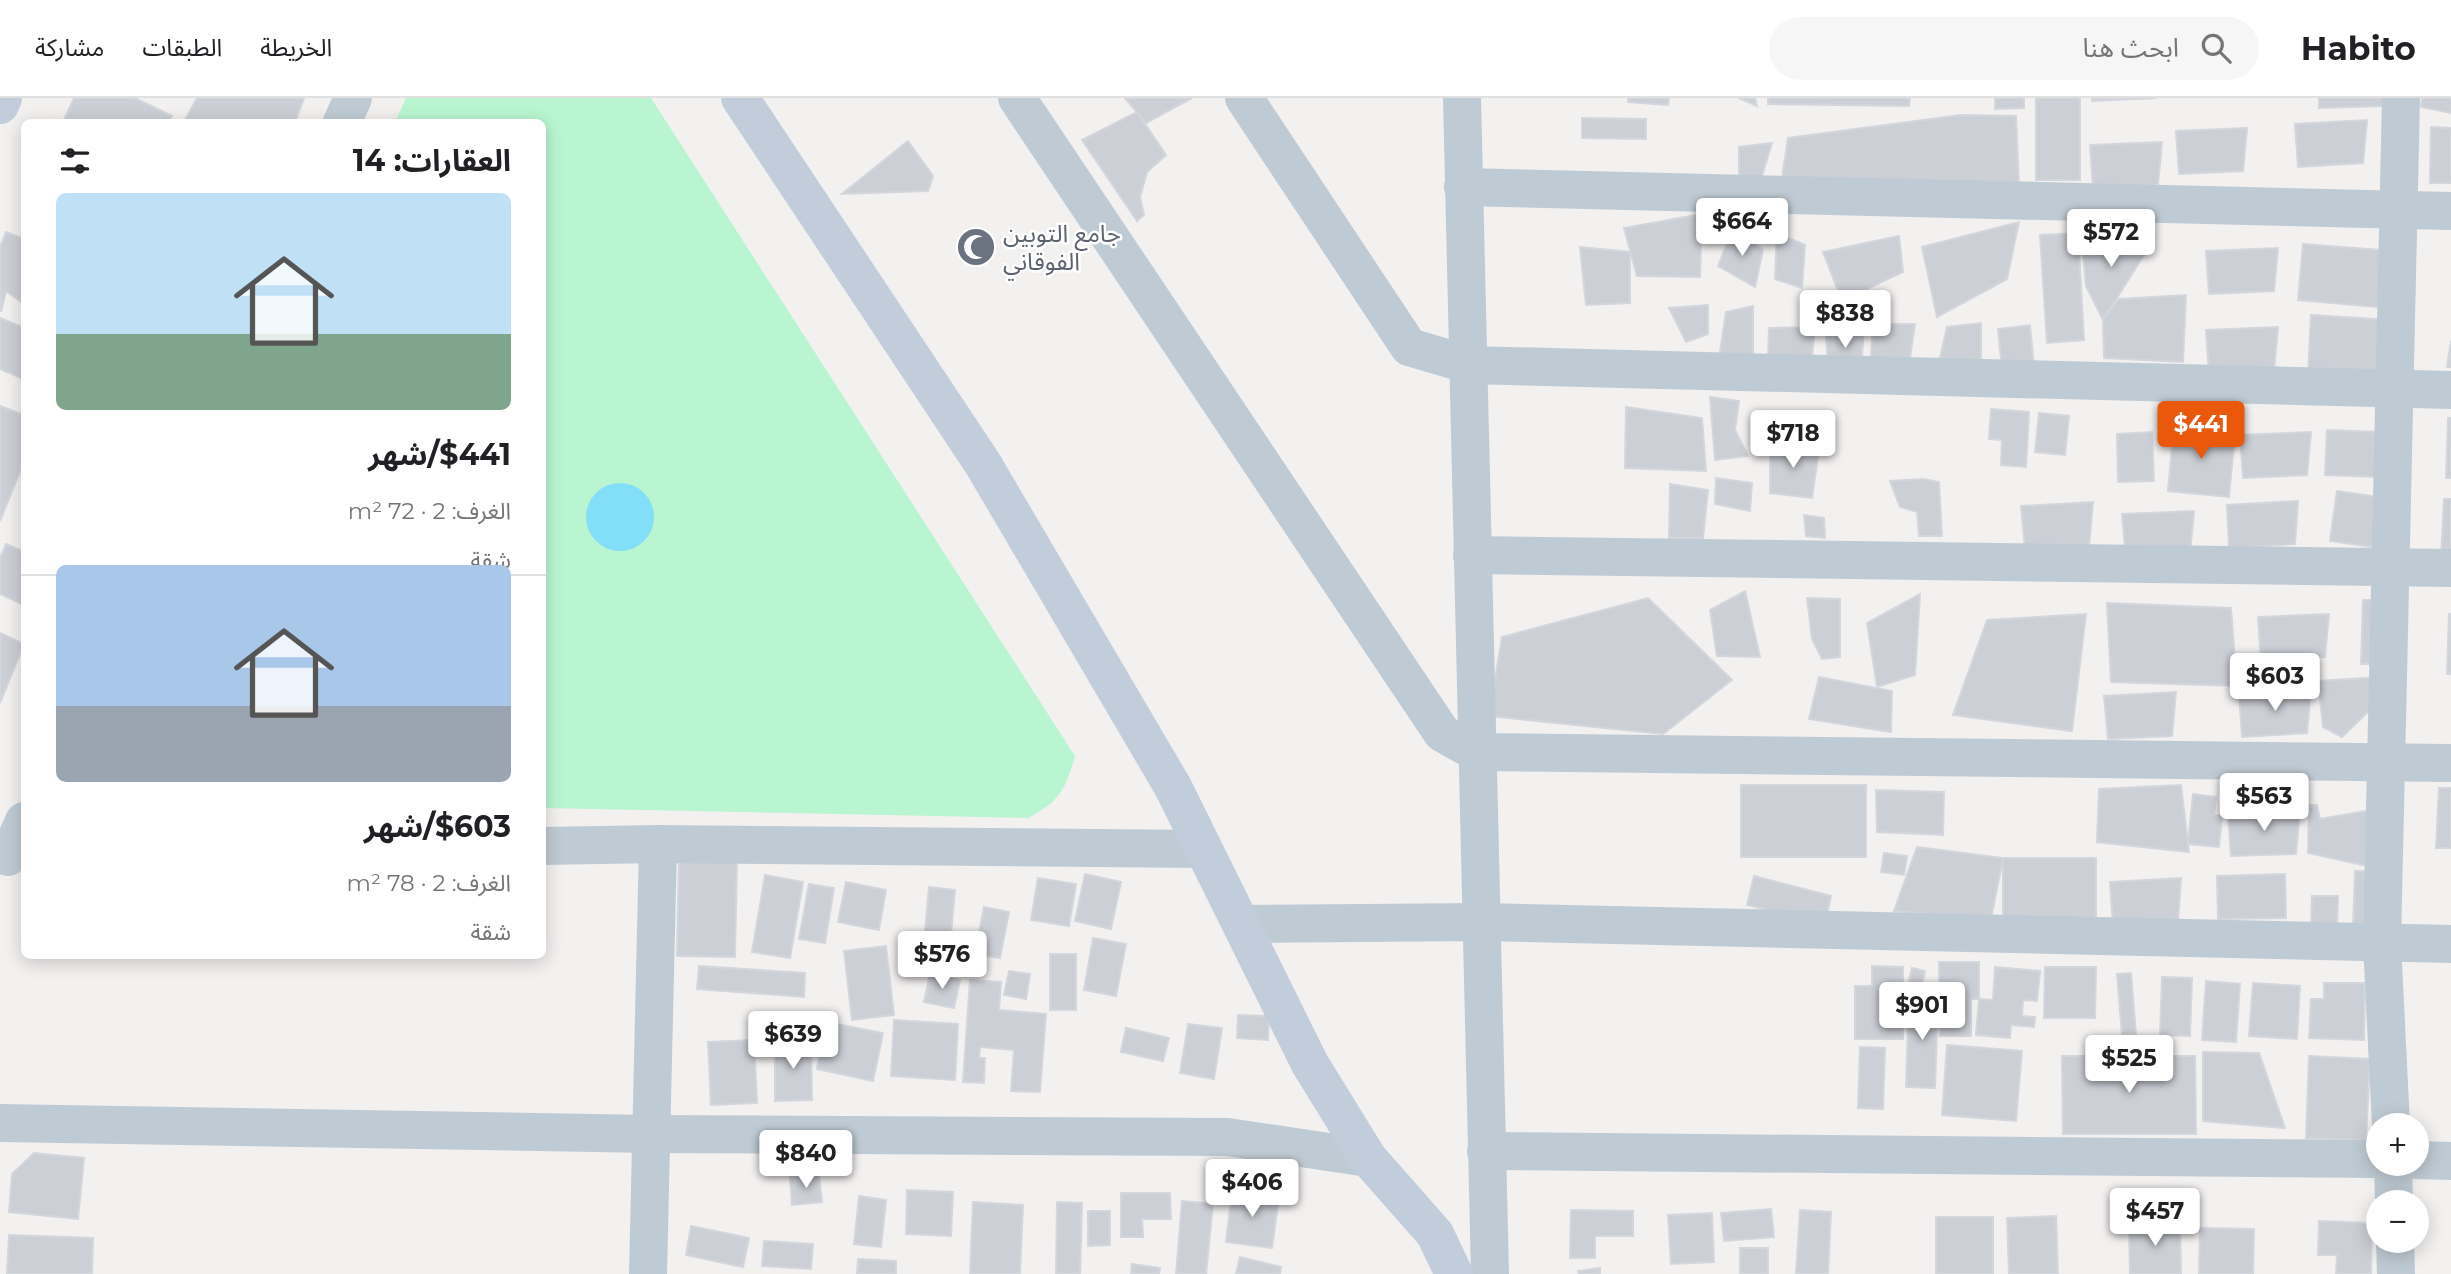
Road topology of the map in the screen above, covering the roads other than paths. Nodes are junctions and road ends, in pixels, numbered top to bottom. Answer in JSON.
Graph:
{"nodes":[{"id":1,"x":3,"y":98,"type":"edge"},
{"id":2,"x":353,"y":98,"type":"edge"},
{"id":3,"x":740,"y":98,"type":"edge"},
{"id":4,"x":1017,"y":98,"type":"edge"},
{"id":5,"x":1244,"y":98,"type":"edge"},
{"id":6,"x":1462,"y":98,"type":"edge"},
{"id":7,"x":2401,"y":98,"type":"edge"},
{"id":8,"x":0,"y":105,"type":"edge"},
{"id":9,"x":343,"y":119,"type":"edge"},
{"id":10,"x":1463,"y":187,"type":"junction"},
{"id":11,"x":2399,"y":210,"type":"junction"},
{"id":12,"x":2451,"y":211,"type":"edge"},
{"id":13,"x":1470,"y":365,"type":"junction"},
{"id":14,"x":2394,"y":389,"type":"junction"},
{"id":15,"x":2451,"y":390,"type":"edge"},
{"id":16,"x":1472,"y":555,"type":"junction"},
{"id":17,"x":2391,"y":566,"type":"junction"},
{"id":18,"x":2451,"y":568,"type":"edge"},
{"id":19,"x":1476,"y":752,"type":"junction"},
{"id":20,"x":2386,"y":761,"type":"junction"},
{"id":21,"x":2451,"y":763,"type":"edge"},
{"id":22,"x":21,"y":829,"type":"edge"},
{"id":23,"x":658,"y":844,"type":"junction"},
{"id":24,"x":546,"y":846,"type":"edge"},
{"id":25,"x":1203,"y":849,"type":"junction"},
{"id":26,"x":11,"y":857,"type":"edge"},
{"id":27,"x":1481,"y":922,"type":"junction"},
{"id":28,"x":1241,"y":924,"type":"junction"},
{"id":29,"x":2382,"y":943,"type":"junction"},
{"id":30,"x":2451,"y":944,"type":"edge"},
{"id":31,"x":2390,"y":1113,"type":"edge"},
{"id":32,"x":0,"y":1123,"type":"edge"},
{"id":33,"x":651,"y":1133,"type":"junction"},
{"id":34,"x":1486,"y":1151,"type":"junction"},
{"id":35,"x":1368,"y":1158,"type":"junction"},
{"id":36,"x":2366,"y":1159,"type":"edge"},
{"id":37,"x":2429,"y":1160,"type":"edge"},
{"id":38,"x":2451,"y":1161,"type":"edge"},
{"id":39,"x":2395,"y":1253,"type":"edge"},
{"id":40,"x":648,"y":1274,"type":"edge"},
{"id":41,"x":1454,"y":1274,"type":"edge"},
{"id":42,"x":1490,"y":1274,"type":"edge"},
{"id":43,"x":2396,"y":1274,"type":"edge"}],
"edges":[{"from":1,"to":8,"type":"main road"},
{"from":2,"to":9,"type":"street"},
{"from":3,"to":25,"type":"main road"},
{"from":4,"to":19,"type":"street"},
{"from":5,"to":13,"type":"street"},
{"from":6,"to":10,"type":"street"},
{"from":7,"to":11,"type":"street"},
{"from":10,"to":11,"type":"street"},
{"from":10,"to":13,"type":"street"},
{"from":11,"to":12,"type":"street"},
{"from":11,"to":14,"type":"street"},
{"from":13,"to":14,"type":"street"},
{"from":13,"to":16,"type":"street"},
{"from":14,"to":15,"type":"street"},
{"from":14,"to":17,"type":"street"},
{"from":16,"to":17,"type":"street"},
{"from":16,"to":19,"type":"street"},
{"from":17,"to":18,"type":"street"},
{"from":17,"to":20,"type":"street"},
{"from":19,"to":20,"type":"street"},
{"from":19,"to":27,"type":"street"},
{"from":20,"to":21,"type":"street"},
{"from":20,"to":29,"type":"street"},
{"from":22,"to":26,"type":"street"},
{"from":23,"to":24,"type":"street"},
{"from":23,"to":25,"type":"street"},
{"from":23,"to":33,"type":"street"},
{"from":25,"to":28,"type":"main road"},
{"from":27,"to":28,"type":"street"},
{"from":27,"to":29,"type":"street"},
{"from":27,"to":34,"type":"street"},
{"from":28,"to":35,"type":"main road"},
{"from":29,"to":30,"type":"street"},
{"from":29,"to":31,"type":"street"},
{"from":32,"to":33,"type":"street"},
{"from":33,"to":35,"type":"street"},
{"from":33,"to":40,"type":"street"},
{"from":34,"to":36,"type":"street"},
{"from":34,"to":42,"type":"street"},
{"from":35,"to":41,"type":"main road"},
{"from":37,"to":38,"type":"street"},
{"from":39,"to":43,"type":"street"}]}
